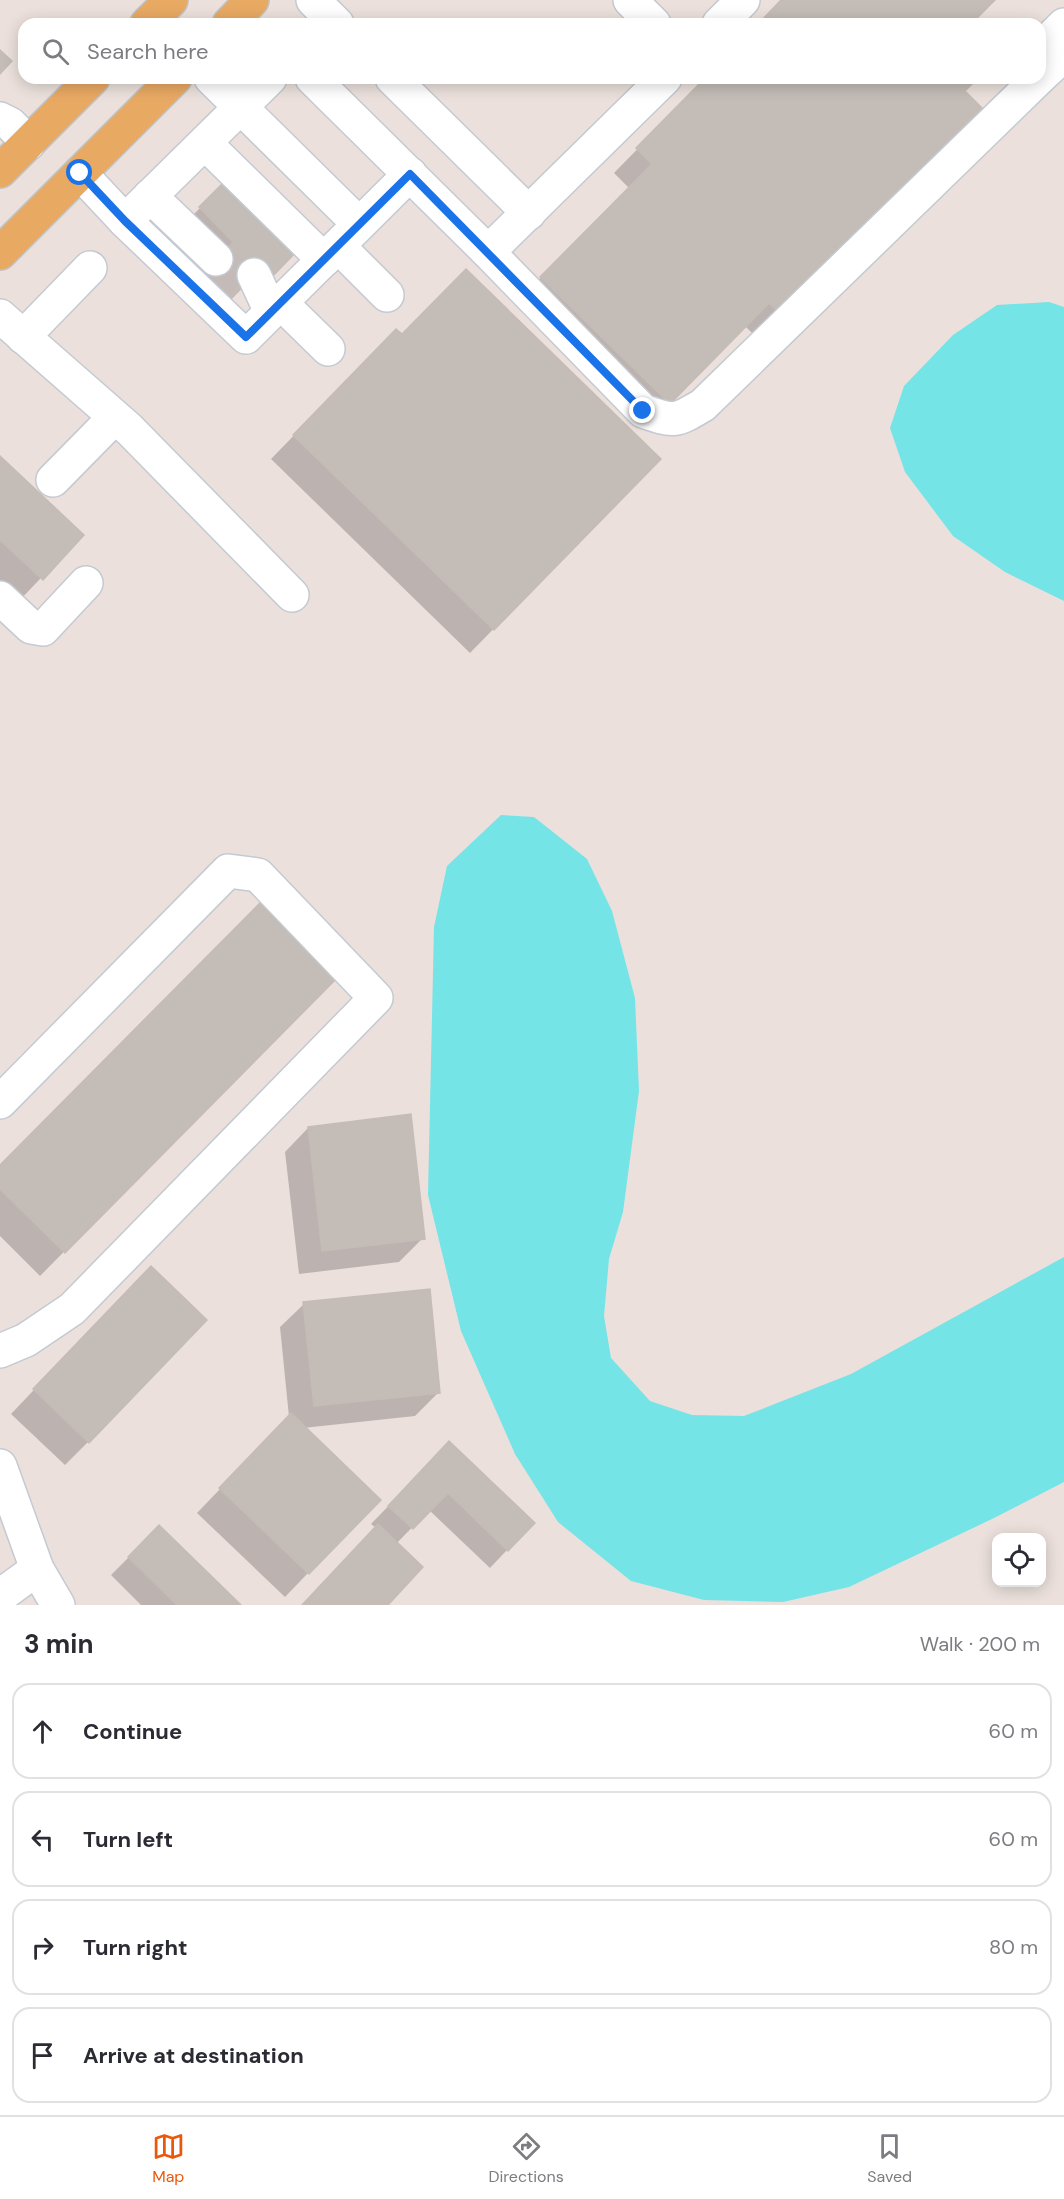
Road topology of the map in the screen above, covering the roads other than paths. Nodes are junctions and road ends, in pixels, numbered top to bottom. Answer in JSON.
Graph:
{"nodes":[{"id":1,"x":171,"y":0,"type":"edge"},
{"id":2,"x":252,"y":0,"type":"edge"},
{"id":3,"x":630,"y":0,"type":"edge"},
{"id":4,"x":743,"y":0,"type":"edge"},
{"id":5,"x":153,"y":18,"type":"edge"},
{"id":6,"x":234,"y":18,"type":"edge"},
{"id":7,"x":648,"y":18,"type":"edge"},
{"id":8,"x":725,"y":18,"type":"edge"},
{"id":9,"x":1064,"y":25,"type":"edge"},
{"id":10,"x":1046,"y":43,"type":"edge"},
{"id":11,"x":1046,"y":55,"type":"edge"},
{"id":12,"x":1046,"y":71,"type":"edge"},
{"id":13,"x":87,"y":84,"type":"edge"},
{"id":14,"x":169,"y":84,"type":"edge"},
{"id":15,"x":217,"y":84,"type":"edge"},
{"id":16,"x":264,"y":84,"type":"edge"},
{"id":17,"x":318,"y":84,"type":"edge"},
{"id":18,"x":398,"y":84,"type":"edge"},
{"id":19,"x":659,"y":84,"type":"edge"},
{"id":20,"x":1032,"y":84,"type":"edge"},
{"id":21,"x":240,"y":108,"type":"junction"},
{"id":22,"x":0,"y":119,"type":"edge"},
{"id":23,"x":205,"y":142,"type":"junction"},
{"id":24,"x":29,"y":143,"type":"junction"},
{"id":25,"x":0,"y":171,"type":"edge"},
{"id":26,"x":80,"y":173,"type":"junction"},
{"id":27,"x":410,"y":174,"type":"junction"},
{"id":28,"x":150,"y":196,"type":"junction"},
{"id":29,"x":529,"y":213,"type":"junction"},
{"id":30,"x":125,"y":221,"type":"junction"},
{"id":31,"x":340,"y":243,"type":"junction"},
{"id":32,"x":0,"y":252,"type":"edge"},
{"id":33,"x":488,"y":252,"type":"junction"},
{"id":34,"x":217,"y":258,"type":"tunnel mouth"},
{"id":35,"x":90,"y":268,"type":"dead end"},
{"id":36,"x":244,"y":285,"type":"tunnel mouth"},
{"id":37,"x":387,"y":295,"type":"dead end"},
{"id":38,"x":276,"y":308,"type":"junction"},
{"id":39,"x":12,"y":327,"type":"edge"},
{"id":40,"x":328,"y":349,"type":"dead end"},
{"id":41,"x":115,"y":417,"type":"junction"},
{"id":42,"x":53,"y":480,"type":"dead end"},
{"id":43,"x":86,"y":583,"type":"dead end"},
{"id":44,"x":292,"y":595,"type":"dead end"},
{"id":45,"x":0,"y":598,"type":"edge"},
{"id":46,"x":0,"y":1102,"type":"edge"},
{"id":47,"x":0,"y":1351,"type":"edge"},
{"id":48,"x":0,"y":1466,"type":"edge"},
{"id":49,"x":37,"y":1569,"type":"junction"},
{"id":50,"x":0,"y":1596,"type":"edge"},
{"id":51,"x":58,"y":1605,"type":"edge"}],
"edges":[{"from":1,"to":5,"type":"main road"},
{"from":2,"to":6,"type":"main road"},
{"from":3,"to":7,"type":"street"},
{"from":4,"to":8,"type":"street"},
{"from":9,"to":10,"type":"street"},
{"from":11,"to":12,"type":"street"},
{"from":13,"to":24,"type":"main road"},
{"from":14,"to":26,"type":"main road"},
{"from":15,"to":21,"type":"street"},
{"from":16,"to":21,"type":"street"},
{"from":17,"to":27,"type":"street"},
{"from":18,"to":29,"type":"street"},
{"from":19,"to":29,"type":"street"},
{"from":20,"to":33,"type":"street"},
{"from":21,"to":23,"type":"street"},
{"from":21,"to":31,"type":"street"},
{"from":22,"to":24,"type":"street"},
{"from":23,"to":28,"type":"street"},
{"from":23,"to":31,"type":"street"},
{"from":24,"to":25,"type":"main road"},
{"from":26,"to":30,"type":"street"},
{"from":26,"to":32,"type":"main road"},
{"from":27,"to":31,"type":"street"},
{"from":27,"to":33,"type":"street"},
{"from":28,"to":30,"type":"street"},
{"from":28,"to":34,"type":"street"},
{"from":29,"to":33,"type":"street"},
{"from":30,"to":38,"type":"street"},
{"from":31,"to":37,"type":"street"},
{"from":31,"to":38,"type":"street"},
{"from":35,"to":39,"type":"street"},
{"from":36,"to":38,"type":"street"},
{"from":38,"to":40,"type":"street"},
{"from":39,"to":41,"type":"street"},
{"from":41,"to":42,"type":"street"},
{"from":41,"to":44,"type":"street"},
{"from":43,"to":45,"type":"street"},
{"from":46,"to":47,"type":"street"},
{"from":48,"to":49,"type":"street"},
{"from":49,"to":50,"type":"street"},
{"from":49,"to":51,"type":"street"}]}
